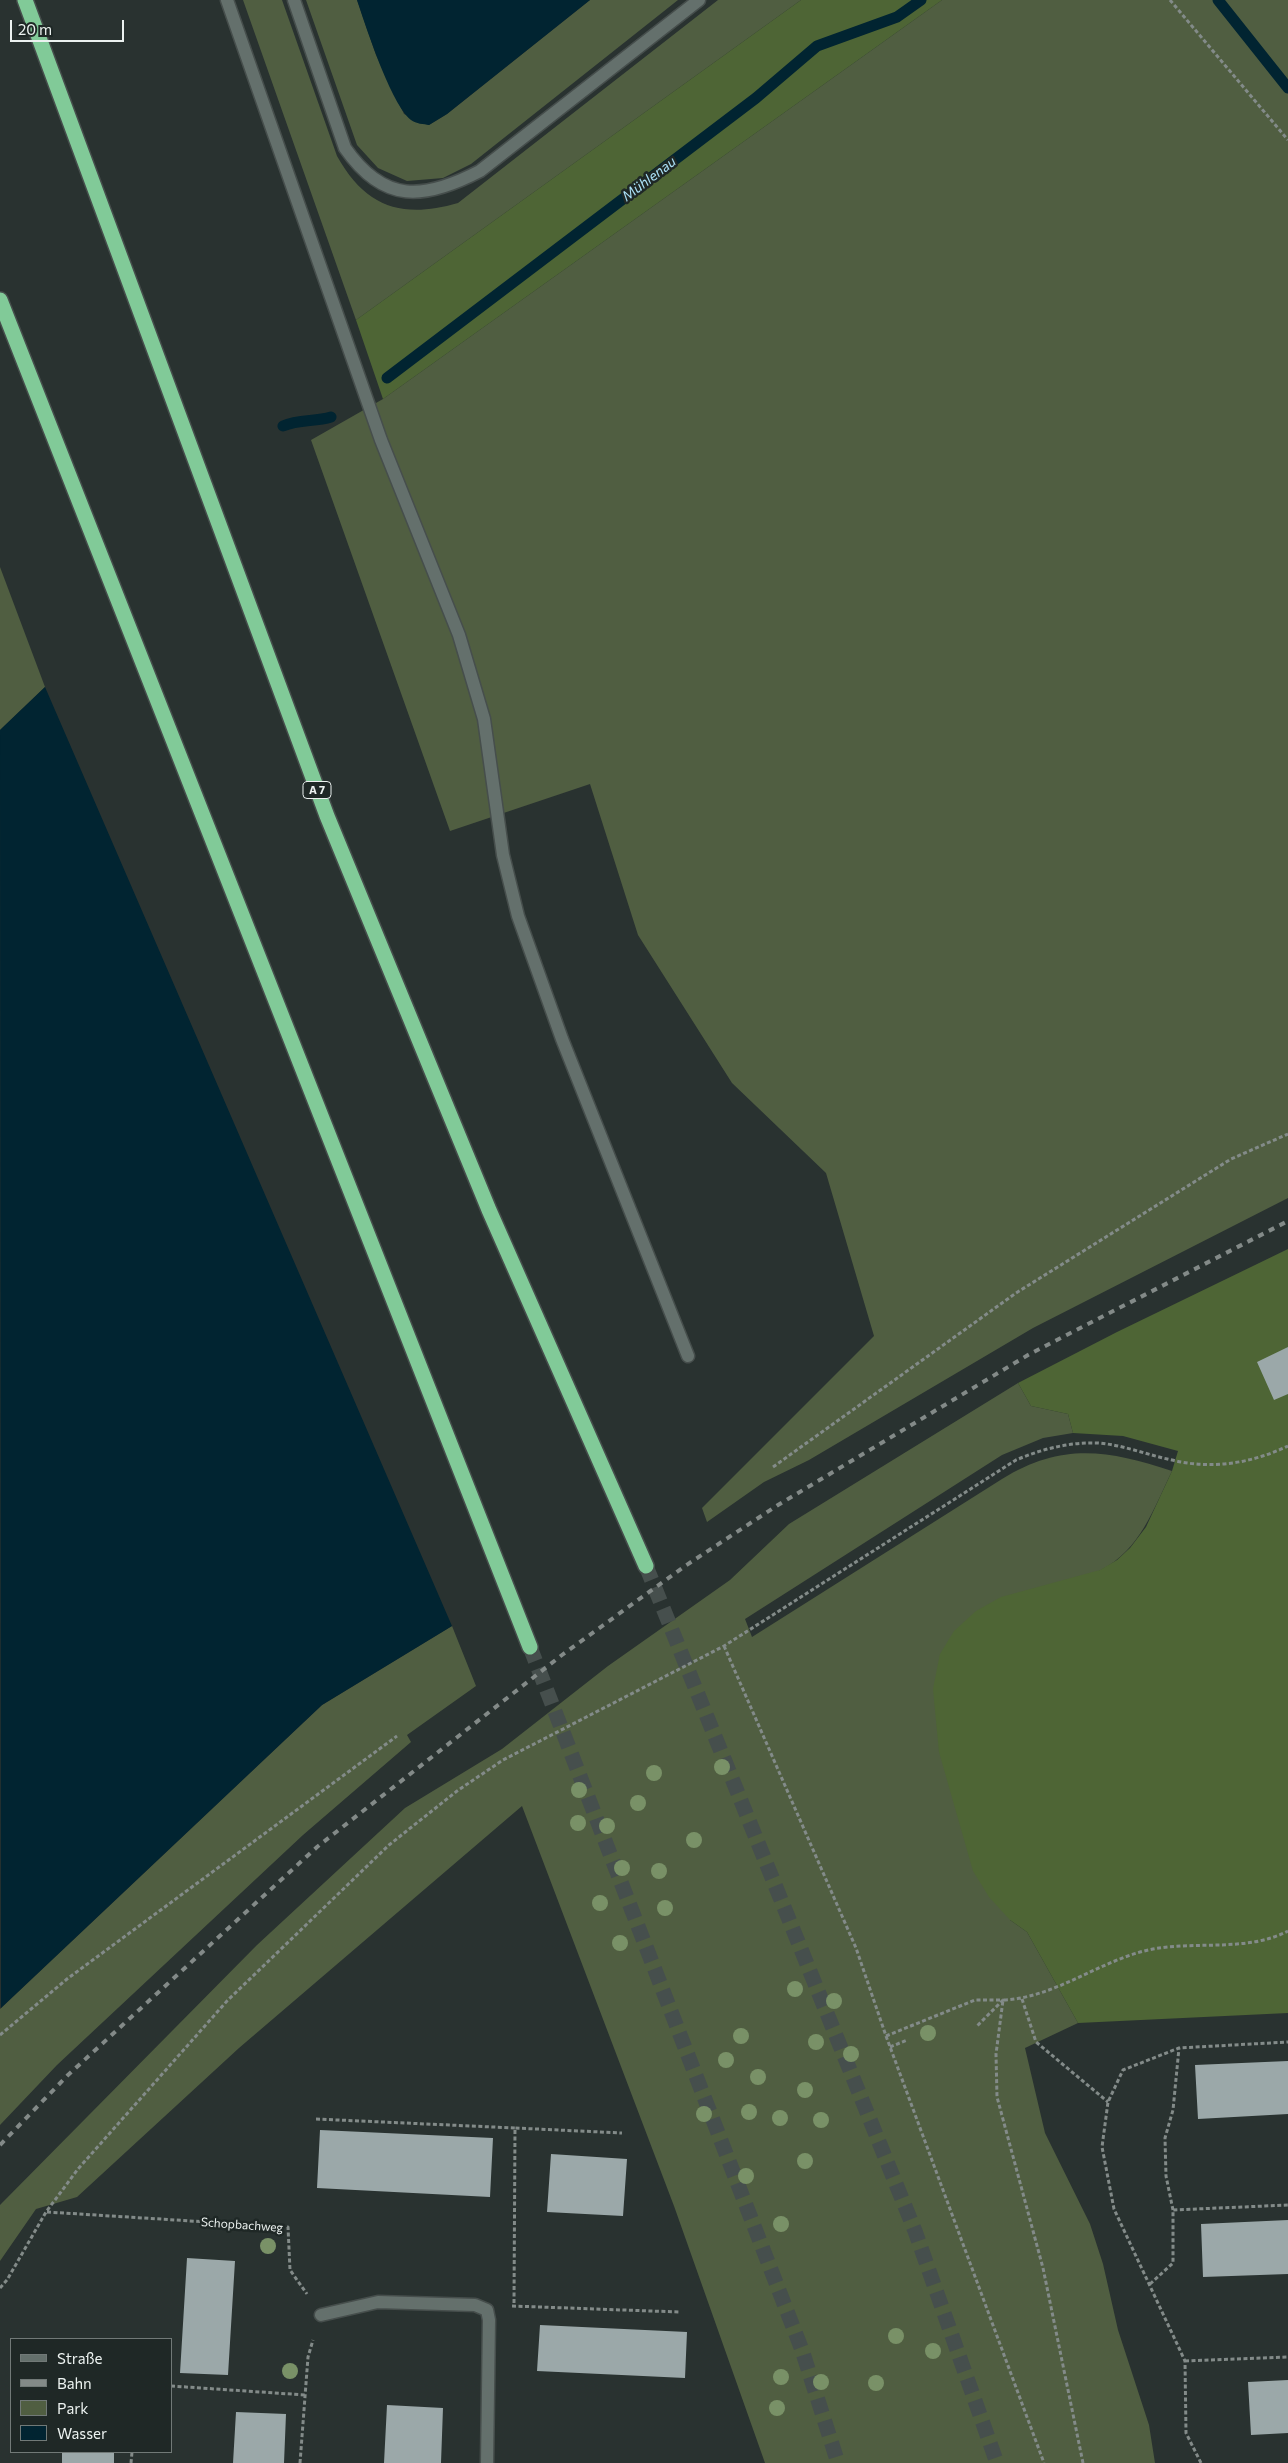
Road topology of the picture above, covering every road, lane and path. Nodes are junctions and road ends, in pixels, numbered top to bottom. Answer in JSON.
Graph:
{"nodes":[{"id":1,"x":25,"y":0,"type":"edge"},
{"id":2,"x":227,"y":0,"type":"edge"},
{"id":3,"x":294,"y":0,"type":"edge"},
{"id":4,"x":699,"y":0,"type":"edge"},
{"id":5,"x":1170,"y":0,"type":"edge"},
{"id":6,"x":1288,"y":140,"type":"edge"},
{"id":7,"x":0,"y":300,"type":"edge"},
{"id":8,"x":1288,"y":1134,"type":"edge"},
{"id":9,"x":688,"y":1356,"type":"dead end"},
{"id":10,"x":1288,"y":1446,"type":"edge"},
{"id":11,"x":773,"y":1467,"type":"dead end"},
{"id":12,"x":646,"y":1566,"type":"tunnel mouth"},
{"id":13,"x":724,"y":1646,"type":"junction"},
{"id":14,"x":530,"y":1647,"type":"tunnel mouth"},
{"id":15,"x":397,"y":1736,"type":"dead end"},
{"id":16,"x":1288,"y":1931,"type":"edge"},
{"id":17,"x":1022,"y":1999,"type":"junction"},
{"id":18,"x":1003,"y":2000,"type":"junction"},
{"id":19,"x":976,"y":2027,"type":"dead end"},
{"id":20,"x":0,"y":2035,"type":"edge"},
{"id":21,"x":886,"y":2036,"type":"junction"},
{"id":22,"x":907,"y":2040,"type":"dead end"},
{"id":23,"x":1288,"y":2042,"type":"edge"},
{"id":24,"x":890,"y":2047,"type":"junction"},
{"id":25,"x":1178,"y":2048,"type":"junction"},
{"id":26,"x":1108,"y":2102,"type":"junction"},
{"id":27,"x":316,"y":2119,"type":"dead end"},
{"id":28,"x":515,"y":2128,"type":"junction"},
{"id":29,"x":622,"y":2133,"type":"dead end"},
{"id":30,"x":1288,"y":2205,"type":"edge"},
{"id":31,"x":1173,"y":2210,"type":"junction"},
{"id":32,"x":46,"y":2212,"type":"junction"},
{"id":33,"x":1150,"y":2284,"type":"junction"},
{"id":34,"x":0,"y":2288,"type":"edge"},
{"id":35,"x":514,"y":2306,"type":"junction"},
{"id":36,"x":486,"y":2310,"type":"junction"},
{"id":37,"x":679,"y":2312,"type":"dead end"},
{"id":38,"x":321,"y":2315,"type":"junction"},
{"id":39,"x":1288,"y":2357,"type":"edge"},
{"id":40,"x":1184,"y":2361,"type":"junction"},
{"id":41,"x":172,"y":2386,"type":"edge"},
{"id":42,"x":305,"y":2395,"type":"junction"},
{"id":43,"x":300,"y":2463,"type":"edge"},
{"id":44,"x":487,"y":2463,"type":"edge"},
{"id":45,"x":1044,"y":2463,"type":"edge"},
{"id":46,"x":1083,"y":2463,"type":"edge"},
{"id":47,"x":1201,"y":2463,"type":"edge"}],
"edges":[{"from":1,"to":12,"type":"highway","number":"A 7"},
{"from":2,"to":9,"type":"street"},
{"from":3,"to":4,"type":"street"},
{"from":5,"to":6,"type":"path"},
{"from":7,"to":14,"type":"highway"},
{"from":8,"to":11,"type":"path"},
{"from":10,"to":13,"type":"path"},
{"from":13,"to":21,"type":"path"},
{"from":13,"to":32,"type":"path"},
{"from":15,"to":20,"type":"path"},
{"from":16,"to":17,"type":"path"},
{"from":17,"to":18,"type":"path"},
{"from":17,"to":26,"type":"path"},
{"from":18,"to":19,"type":"path"},
{"from":18,"to":21,"type":"path"},
{"from":18,"to":46,"type":"path"},
{"from":21,"to":24,"type":"path"},
{"from":22,"to":24,"type":"path"},
{"from":23,"to":25,"type":"path"},
{"from":24,"to":45,"type":"path"},
{"from":25,"to":26,"type":"path"},
{"from":25,"to":31,"type":"path"},
{"from":26,"to":33,"type":"path"},
{"from":27,"to":28,"type":"path"},
{"from":28,"to":29,"type":"path"},
{"from":28,"to":35,"type":"path"},
{"from":30,"to":31,"type":"path"},
{"from":31,"to":33,"type":"path"},
{"from":32,"to":34,"type":"path"},
{"from":32,"to":38,"type":"path","name":"Schopbachweg"},
{"from":33,"to":40,"type":"path"},
{"from":35,"to":36,"type":"path"},
{"from":35,"to":37,"type":"path"},
{"from":36,"to":38,"type":"street"},
{"from":36,"to":44,"type":"street"},
{"from":38,"to":42,"type":"path"},
{"from":39,"to":40,"type":"path"},
{"from":40,"to":47,"type":"path"},
{"from":41,"to":42,"type":"path"},
{"from":42,"to":43,"type":"path"}]}
